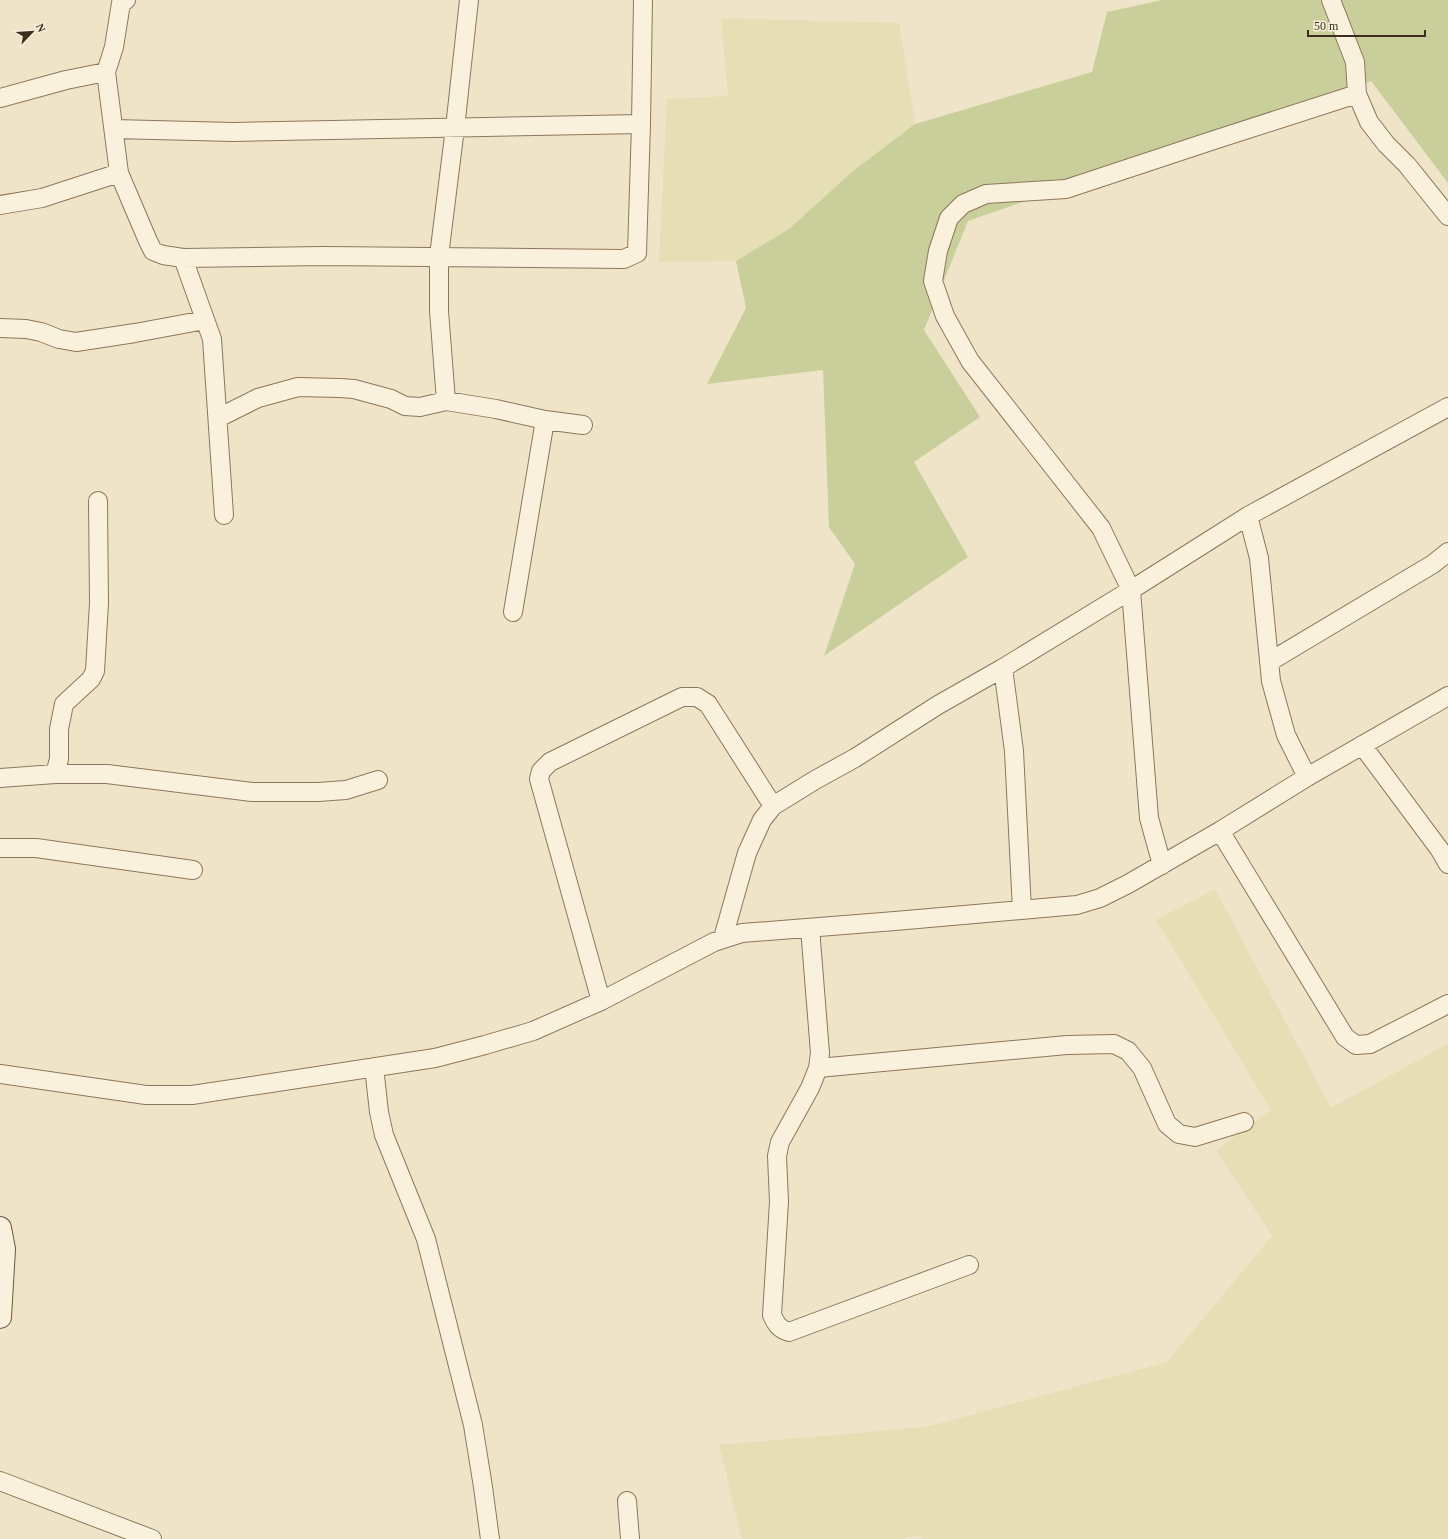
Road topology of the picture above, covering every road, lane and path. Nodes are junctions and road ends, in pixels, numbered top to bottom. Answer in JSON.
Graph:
{"nodes":[{"id":1,"x":469,"y":0,"type":"edge"},
{"id":2,"x":643,"y":0,"type":"edge"},
{"id":3,"x":1331,"y":0,"type":"edge"},
{"id":4,"x":121,"y":1,"type":"edge"},
{"id":5,"x":106,"y":72,"type":"junction"},
{"id":6,"x":1357,"y":94,"type":"junction"},
{"id":7,"x":0,"y":98,"type":"edge"},
{"id":8,"x":641,"y":124,"type":"junction"},
{"id":9,"x":455,"y":128,"type":"junction"},
{"id":10,"x":114,"y":130,"type":"junction"},
{"id":11,"x":119,"y":173,"type":"junction"},
{"id":12,"x":0,"y":206,"type":"edge"},
{"id":13,"x":1448,"y":216,"type":"edge"},
{"id":14,"x":439,"y":256,"type":"junction"},
{"id":15,"x":183,"y":258,"type":"junction"},
{"id":16,"x":205,"y":320,"type":"junction"},
{"id":17,"x":0,"y":328,"type":"edge"},
{"id":18,"x":446,"y":401,"type":"junction"},
{"id":19,"x":1448,"y":407,"type":"edge"},
{"id":20,"x":218,"y":418,"type":"junction"},
{"id":21,"x":545,"y":420,"type":"junction"},
{"id":22,"x":583,"y":425,"type":"dead end"},
{"id":23,"x":98,"y":502,"type":"dead end"},
{"id":24,"x":224,"y":514,"type":"dead end"},
{"id":25,"x":1248,"y":516,"type":"junction"},
{"id":26,"x":1448,"y":552,"type":"edge"},
{"id":27,"x":1131,"y":590,"type":"junction"},
{"id":28,"x":514,"y":612,"type":"dead end"},
{"id":29,"x":1269,"y":662,"type":"junction"},
{"id":30,"x":1003,"y":668,"type":"junction"},
{"id":31,"x":1448,"y":696,"type":"edge"},
{"id":32,"x":1362,"y":745,"type":"junction"},
{"id":33,"x":55,"y":774,"type":"junction"},
{"id":34,"x":1307,"y":777,"type":"junction"},
{"id":35,"x":0,"y":778,"type":"edge"},
{"id":36,"x":378,"y":780,"type":"dead end"},
{"id":37,"x":773,"y":806,"type":"junction"},
{"id":38,"x":1220,"y":831,"type":"junction"},
{"id":39,"x":0,"y":848,"type":"edge"},
{"id":40,"x":1448,"y":864,"type":"edge"},
{"id":41,"x":1162,"y":865,"type":"junction"},
{"id":42,"x":193,"y":870,"type":"dead end"},
{"id":43,"x":1022,"y":910,"type":"junction"},
{"id":44,"x":810,"y":928,"type":"junction"},
{"id":45,"x":723,"y":938,"type":"junction"},
{"id":46,"x":601,"y":1001,"type":"junction"},
{"id":47,"x":1448,"y":1004,"type":"edge"},
{"id":48,"x":374,"y":1066,"type":"junction"},
{"id":49,"x":818,"y":1068,"type":"junction"},
{"id":50,"x":0,"y":1074,"type":"edge"},
{"id":51,"x":1244,"y":1122,"type":"dead end"},
{"id":52,"x":0,"y":1228,"type":"edge"},
{"id":53,"x":969,"y":1265,"type":"dead end"},
{"id":54,"x":0,"y":1317,"type":"edge"},
{"id":55,"x":0,"y":1481,"type":"edge"},
{"id":56,"x":627,"y":1502,"type":"dead end"},
{"id":57,"x":152,"y":1539,"type":"edge"},
{"id":58,"x":490,"y":1539,"type":"edge"},
{"id":59,"x":630,"y":1539,"type":"edge"}],
"edges":[{"from":1,"to":9,"type":"street"},
{"from":2,"to":8,"type":"street"},
{"from":3,"to":6,"type":"street"},
{"from":4,"to":5,"type":"street"},
{"from":5,"to":7,"type":"street"},
{"from":5,"to":10,"type":"street"},
{"from":6,"to":13,"type":"street"},
{"from":6,"to":27,"type":"street"},
{"from":8,"to":9,"type":"street"},
{"from":8,"to":14,"type":"street"},
{"from":9,"to":10,"type":"street"},
{"from":9,"to":14,"type":"street"},
{"from":10,"to":11,"type":"street"},
{"from":11,"to":12,"type":"street"},
{"from":11,"to":15,"type":"street"},
{"from":14,"to":15,"type":"street"},
{"from":14,"to":18,"type":"street"},
{"from":15,"to":16,"type":"street"},
{"from":16,"to":17,"type":"street"},
{"from":16,"to":20,"type":"street"},
{"from":18,"to":20,"type":"street"},
{"from":18,"to":21,"type":"street"},
{"from":19,"to":25,"type":"street"},
{"from":20,"to":24,"type":"street"},
{"from":21,"to":22,"type":"street"},
{"from":21,"to":28,"type":"street"},
{"from":23,"to":33,"type":"street"},
{"from":25,"to":27,"type":"street"},
{"from":25,"to":29,"type":"street"},
{"from":26,"to":29,"type":"street"},
{"from":27,"to":30,"type":"street"},
{"from":27,"to":41,"type":"street"},
{"from":29,"to":34,"type":"street"},
{"from":30,"to":37,"type":"street"},
{"from":30,"to":43,"type":"street"},
{"from":31,"to":32,"type":"street"},
{"from":32,"to":34,"type":"street"},
{"from":32,"to":40,"type":"street"},
{"from":33,"to":35,"type":"street"},
{"from":33,"to":36,"type":"street"},
{"from":34,"to":38,"type":"street"},
{"from":37,"to":45,"type":"street"},
{"from":37,"to":46,"type":"street"},
{"from":38,"to":41,"type":"street"},
{"from":38,"to":47,"type":"street"},
{"from":39,"to":42,"type":"street"},
{"from":41,"to":43,"type":"street"},
{"from":43,"to":44,"type":"street"},
{"from":44,"to":45,"type":"street"},
{"from":44,"to":49,"type":"street"},
{"from":45,"to":46,"type":"street"},
{"from":46,"to":48,"type":"street"},
{"from":48,"to":50,"type":"street"},
{"from":48,"to":58,"type":"street"},
{"from":49,"to":51,"type":"street"},
{"from":49,"to":53,"type":"street"},
{"from":52,"to":54,"type":"street"},
{"from":55,"to":57,"type":"street"},
{"from":56,"to":59,"type":"street"}]}
